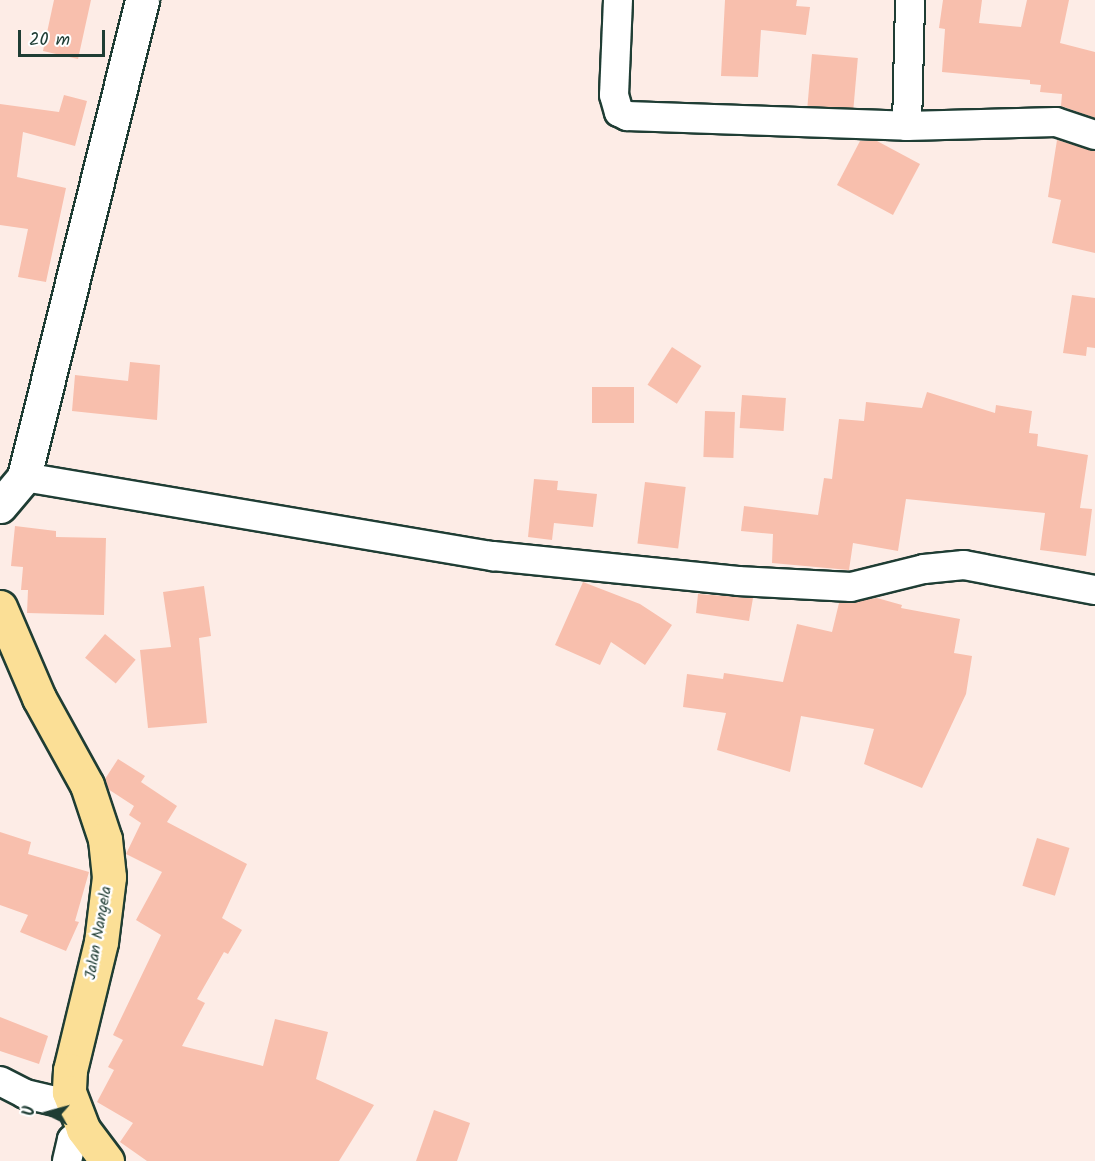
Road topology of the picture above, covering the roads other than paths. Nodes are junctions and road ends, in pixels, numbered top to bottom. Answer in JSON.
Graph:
{"nodes":[{"id":1,"x":142,"y":0,"type":"edge"},
{"id":2,"x":618,"y":0,"type":"edge"},
{"id":3,"x":910,"y":0,"type":"edge"},
{"id":4,"x":907,"y":126,"type":"junction"},
{"id":5,"x":1095,"y":135,"type":"edge"},
{"id":6,"x":24,"y":477,"type":"junction"},
{"id":7,"x":0,"y":506,"type":"edge"},
{"id":8,"x":1095,"y":590,"type":"edge"},
{"id":9,"x":0,"y":608,"type":"edge"},
{"id":10,"x":0,"y":1081,"type":"edge"},
{"id":11,"x":77,"y":1117,"type":"junction"},
{"id":12,"x":67,"y":1161,"type":"edge"},
{"id":13,"x":107,"y":1161,"type":"edge"}],
"edges":[{"from":1,"to":6,"type":"street"},
{"from":2,"to":4,"type":"street"},
{"from":3,"to":4,"type":"street"},
{"from":4,"to":5,"type":"street"},
{"from":6,"to":7,"type":"street"},
{"from":6,"to":8,"type":"street"},
{"from":9,"to":11,"type":"main road","name":"Jalan Nangela"},
{"from":10,"to":11,"type":"street"},
{"from":11,"to":12,"type":"street"},
{"from":11,"to":13,"type":"main road"}]}
